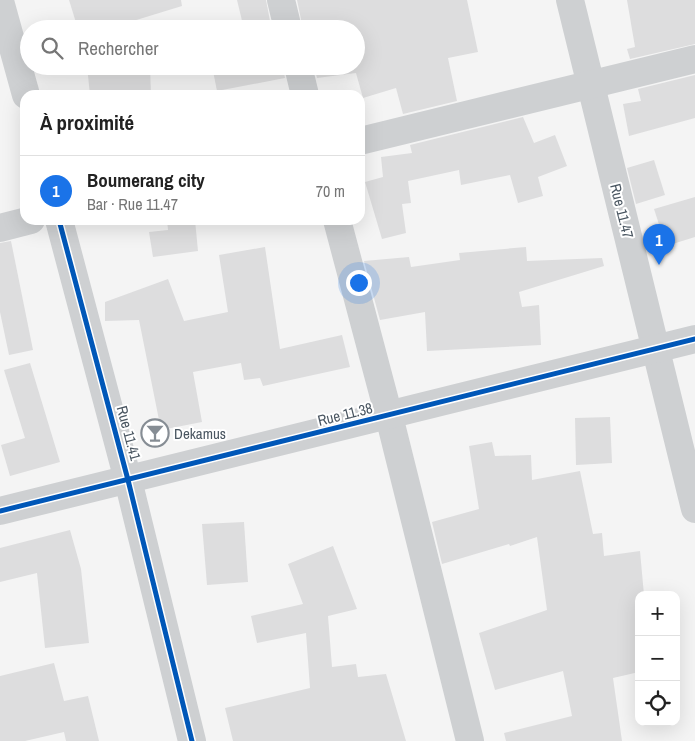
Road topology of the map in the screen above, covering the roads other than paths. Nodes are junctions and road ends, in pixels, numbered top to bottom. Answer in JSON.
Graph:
{"nodes":[{"id":1,"x":281,"y":0,"type":"edge"},
{"id":2,"x":570,"y":0,"type":"edge"},
{"id":3,"x":0,"y":1,"type":"edge"},
{"id":4,"x":286,"y":20,"type":"edge"},
{"id":5,"x":695,"y":59,"type":"edge"},
{"id":6,"x":20,"y":73,"type":"edge"},
{"id":7,"x":20,"y":75,"type":"edge"},
{"id":8,"x":300,"y":75,"type":"edge"},
{"id":9,"x":591,"y":85,"type":"junction"},
{"id":10,"x":25,"y":90,"type":"edge"},
{"id":11,"x":304,"y":90,"type":"edge"},
{"id":12,"x":365,"y":140,"type":"edge"},
{"id":13,"x":20,"y":223,"type":"edge"},
{"id":14,"x":61,"y":225,"type":"edge"},
{"id":15,"x":339,"y":225,"type":"edge"},
{"id":16,"x":0,"y":228,"type":"edge"},
{"id":17,"x":695,"y":339,"type":"edge"},
{"id":18,"x":656,"y":348,"type":"junction"},
{"id":19,"x":389,"y":416,"type":"junction"},
{"id":20,"x":128,"y":480,"type":"junction"},
{"id":21,"x":695,"y":509,"type":"edge"},
{"id":22,"x":0,"y":511,"type":"edge"},
{"id":23,"x":192,"y":741,"type":"edge"},
{"id":24,"x":470,"y":741,"type":"edge"}],
"edges":[{"from":1,"to":4,"type":"street"},
{"from":2,"to":9,"type":"street","name":"Rue 11.47"},
{"from":3,"to":6,"type":"street"},
{"from":5,"to":9,"type":"street"},
{"from":7,"to":10,"type":"street"},
{"from":8,"to":11,"type":"street"},
{"from":9,"to":12,"type":"street"},
{"from":9,"to":18,"type":"street","name":"Rue 11.47"},
{"from":13,"to":16,"type":"street"},
{"from":14,"to":20,"type":"street","name":"Rue 11.41"},
{"from":15,"to":19,"type":"street"},
{"from":17,"to":18,"type":"street","name":"Rue 11.38"},
{"from":18,"to":19,"type":"street","name":"Rue 11.38"},
{"from":18,"to":21,"type":"street","name":"Rue 11.47"},
{"from":19,"to":20,"type":"street","name":"Rue 11.38"},
{"from":19,"to":24,"type":"street"},
{"from":20,"to":22,"type":"street","name":"Rue 11.38"},
{"from":20,"to":23,"type":"street","name":"Rue 11.41"}]}
